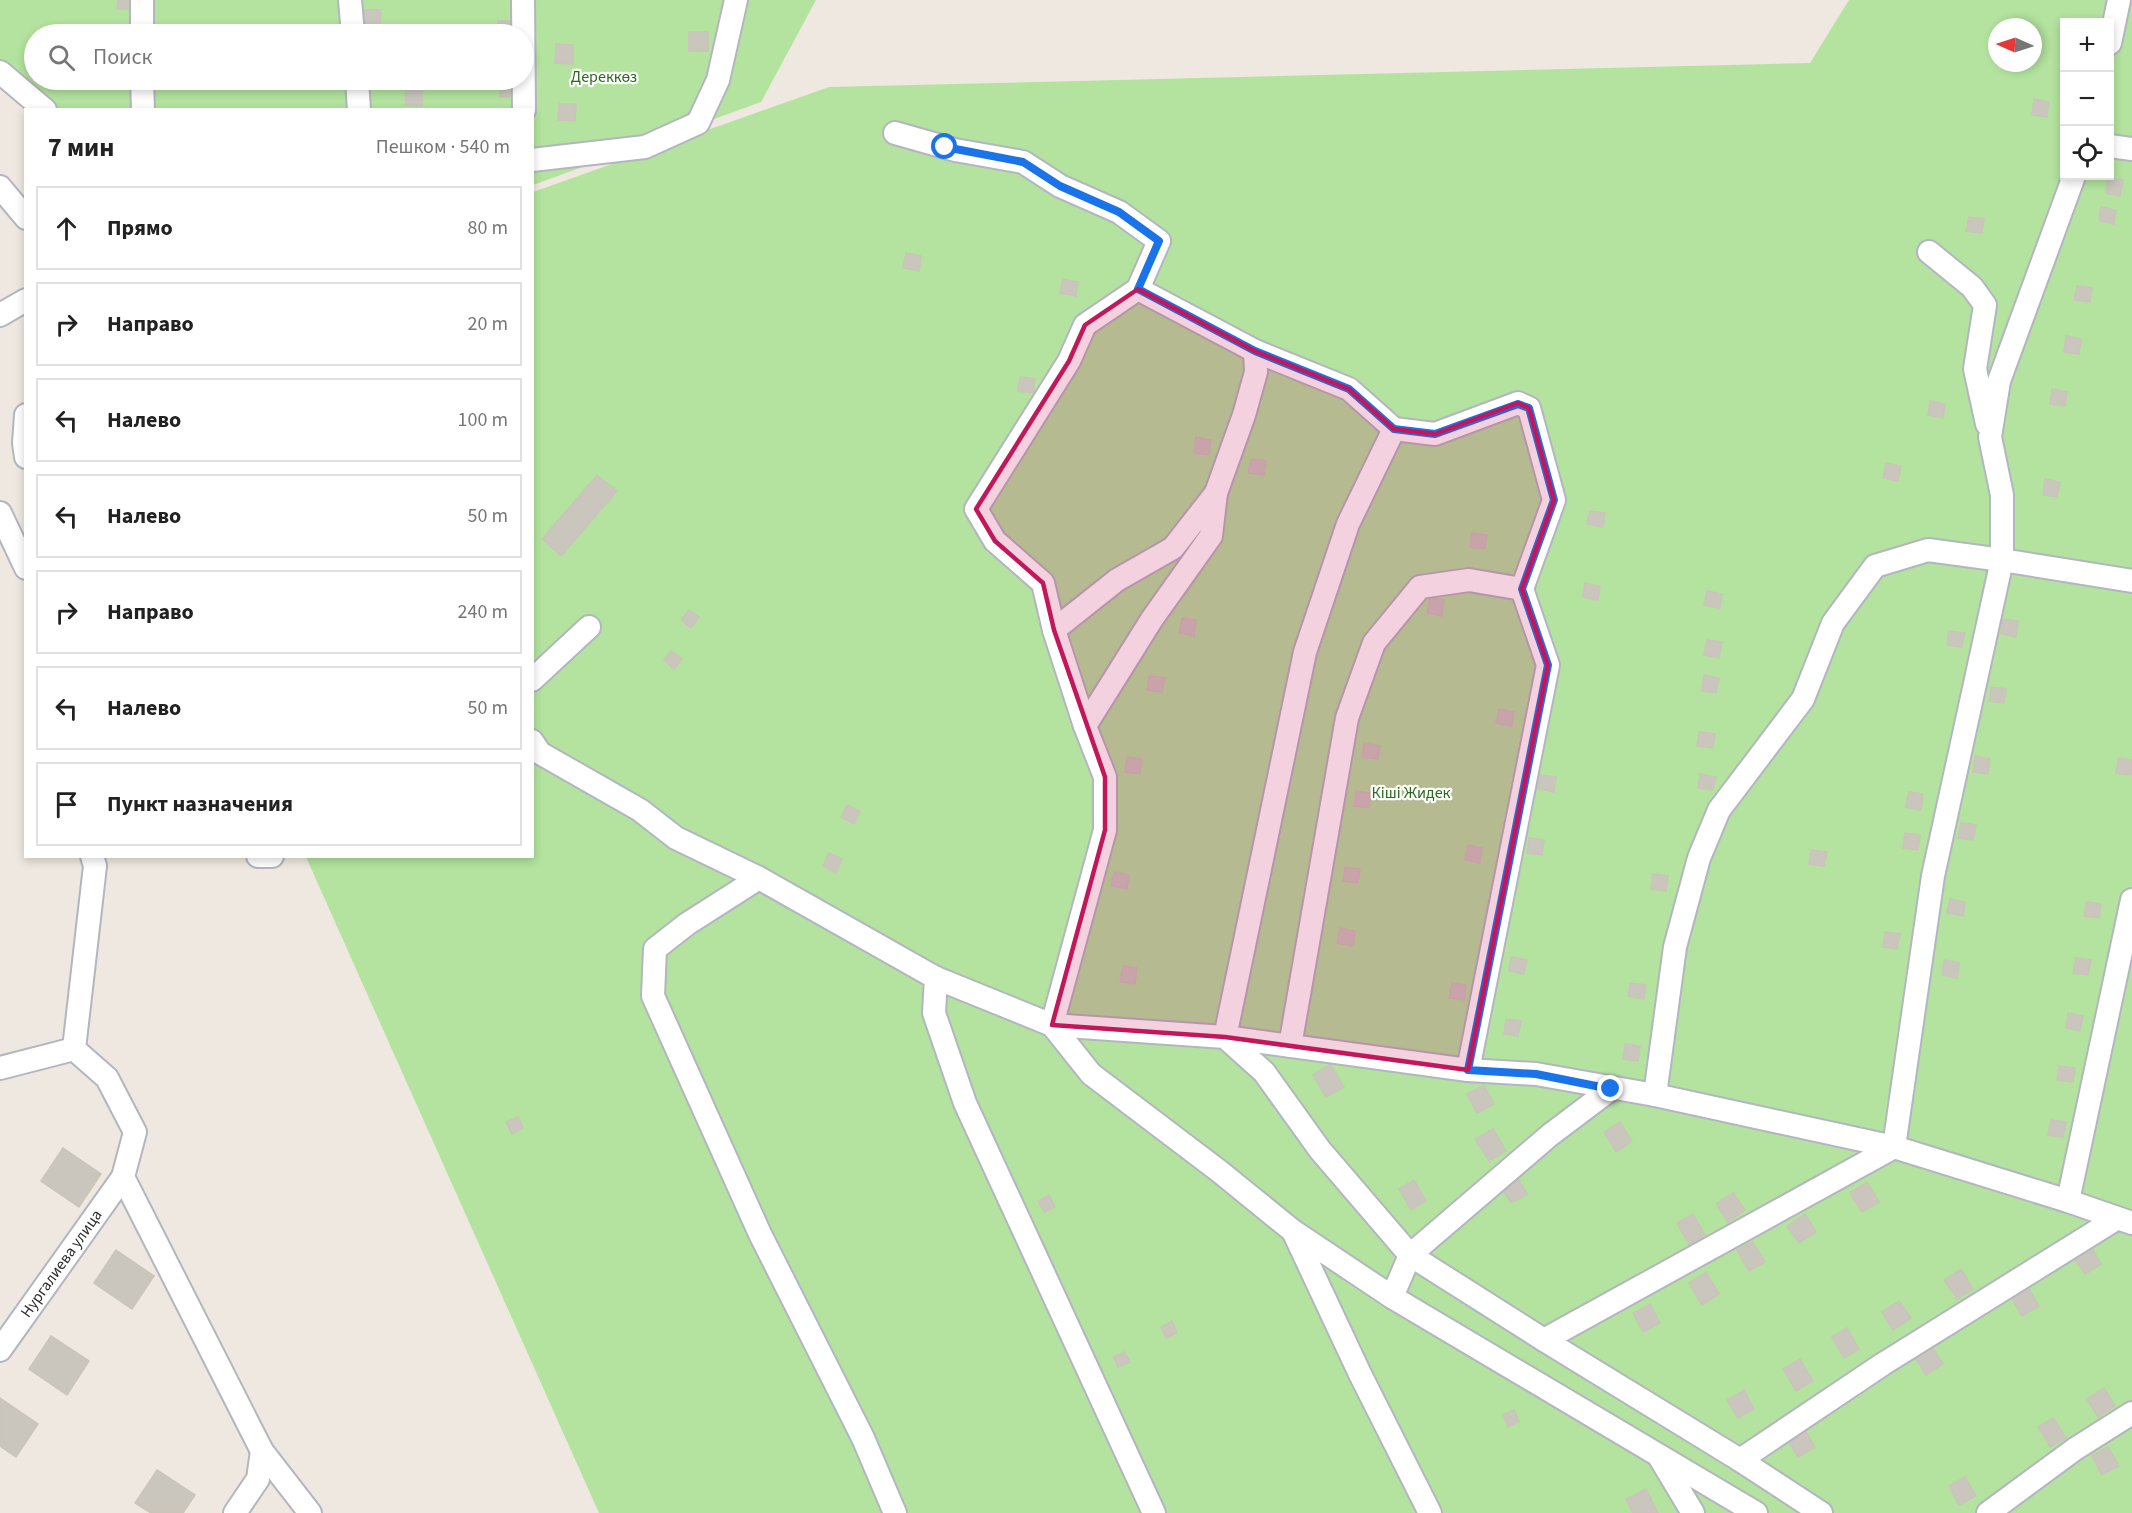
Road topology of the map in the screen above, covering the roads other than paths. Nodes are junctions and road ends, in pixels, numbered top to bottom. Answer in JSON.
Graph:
{"nodes":[{"id":1,"x":142,"y":0,"type":"edge"},
{"id":2,"x":351,"y":0,"type":"edge"},
{"id":3,"x":523,"y":0,"type":"edge"},
{"id":4,"x":736,"y":0,"type":"edge"},
{"id":5,"x":2119,"y":0,"type":"edge"},
{"id":6,"x":2114,"y":22,"type":"edge"},
{"id":7,"x":142,"y":24,"type":"edge"},
{"id":8,"x":352,"y":24,"type":"edge"},
{"id":9,"x":523,"y":24,"type":"edge"},
{"id":10,"x":0,"y":72,"type":"edge"},
{"id":11,"x":142,"y":90,"type":"edge"},
{"id":12,"x":358,"y":90,"type":"edge"},
{"id":13,"x":524,"y":90,"type":"edge"},
{"id":14,"x":43,"y":108,"type":"edge"},
{"id":15,"x":142,"y":108,"type":"edge"},
{"id":16,"x":359,"y":108,"type":"edge"},
{"id":17,"x":524,"y":108,"type":"edge"},
{"id":18,"x":895,"y":133,"type":"dead end"},
{"id":19,"x":2114,"y":147,"type":"edge"},
{"id":20,"x":2132,"y":149,"type":"edge"},
{"id":21,"x":534,"y":160,"type":"edge"},
{"id":22,"x":2073,"y":180,"type":"edge"},
{"id":23,"x":0,"y":187,"type":"edge"},
{"id":24,"x":24,"y":216,"type":"edge"},
{"id":25,"x":1929,"y":252,"type":"dead end"},
{"id":26,"x":1138,"y":289,"type":"junction"},
{"id":27,"x":24,"y":301,"type":"edge"},
{"id":28,"x":0,"y":315,"type":"edge"},
{"id":29,"x":1255,"y":351,"type":"junction"},
{"id":30,"x":1394,"y":429,"type":"junction"},
{"id":31,"x":1990,"y":437,"type":"junction"},
{"id":32,"x":1216,"y":493,"type":"junction"},
{"id":33,"x":0,"y":513,"type":"edge"},
{"id":34,"x":2002,"y":560,"type":"junction"},
{"id":35,"x":24,"y":564,"type":"edge"},
{"id":36,"x":2132,"y":581,"type":"edge"},
{"id":37,"x":1522,"y":589,"type":"junction"},
{"id":38,"x":589,"y":627,"type":"dead end"},
{"id":39,"x":1054,"y":630,"type":"junction"},
{"id":40,"x":534,"y":678,"type":"edge"},
{"id":41,"x":1085,"y":726,"type":"junction"},
{"id":42,"x":534,"y":744,"type":"edge"},
{"id":43,"x":93,"y":858,"type":"edge"},
{"id":44,"x":759,"y":878,"type":"junction"},
{"id":45,"x":2132,"y":900,"type":"edge"},
{"id":46,"x":936,"y":978,"type":"junction"},
{"id":47,"x":1052,"y":1025,"type":"junction"},
{"id":48,"x":1226,"y":1037,"type":"junction"},
{"id":49,"x":1290,"y":1046,"type":"junction"},
{"id":50,"x":74,"y":1049,"type":"junction"},
{"id":51,"x":0,"y":1068,"type":"edge"},
{"id":52,"x":1468,"y":1070,"type":"junction"},
{"id":53,"x":1611,"y":1089,"type":"junction"},
{"id":54,"x":1655,"y":1095,"type":"junction"},
{"id":55,"x":1894,"y":1147,"type":"junction"},
{"id":56,"x":123,"y":1176,"type":"junction"},
{"id":57,"x":2068,"y":1201,"type":"junction"},
{"id":58,"x":2124,"y":1221,"type":"edge"},
{"id":59,"x":1293,"y":1231,"type":"junction"},
{"id":60,"x":1410,"y":1255,"type":"junction"},
{"id":61,"x":1392,"y":1297,"type":"junction"},
{"id":62,"x":1544,"y":1340,"type":"junction"},
{"id":63,"x":0,"y":1350,"type":"edge"},
{"id":64,"x":2132,"y":1413,"type":"edge"},
{"id":65,"x":262,"y":1451,"type":"junction"},
{"id":66,"x":1657,"y":1454,"type":"junction"},
{"id":67,"x":1740,"y":1460,"type":"junction"},
{"id":68,"x":235,"y":1513,"type":"edge"},
{"id":69,"x":310,"y":1513,"type":"edge"},
{"id":70,"x":895,"y":1513,"type":"edge"},
{"id":71,"x":1154,"y":1513,"type":"edge"},
{"id":72,"x":1430,"y":1513,"type":"edge"},
{"id":73,"x":1693,"y":1513,"type":"edge"},
{"id":74,"x":1756,"y":1513,"type":"edge"},
{"id":75,"x":1821,"y":1513,"type":"edge"},
{"id":76,"x":1988,"y":1513,"type":"edge"}],
"edges":[{"from":1,"to":7,"type":"street"},
{"from":2,"to":8,"type":"street"},
{"from":3,"to":9,"type":"street"},
{"from":4,"to":21,"type":"street"},
{"from":5,"to":6,"type":"street"},
{"from":10,"to":14,"type":"street"},
{"from":11,"to":15,"type":"street"},
{"from":12,"to":16,"type":"street"},
{"from":13,"to":17,"type":"street"},
{"from":18,"to":26,"type":"street"},
{"from":19,"to":20,"type":"street"},
{"from":22,"to":31,"type":"street"},
{"from":23,"to":24,"type":"street"},
{"from":25,"to":31,"type":"street"},
{"from":26,"to":29,"type":"street"},
{"from":26,"to":39,"type":"street"},
{"from":27,"to":28,"type":"street"},
{"from":29,"to":30,"type":"street"},
{"from":29,"to":32,"type":"street"},
{"from":30,"to":37,"type":"street"},
{"from":30,"to":48,"type":"street"},
{"from":31,"to":34,"type":"street"},
{"from":32,"to":39,"type":"street"},
{"from":32,"to":41,"type":"street"},
{"from":33,"to":35,"type":"street"},
{"from":34,"to":36,"type":"street"},
{"from":34,"to":54,"type":"street"},
{"from":34,"to":55,"type":"street"},
{"from":37,"to":49,"type":"street"},
{"from":37,"to":52,"type":"street"},
{"from":38,"to":40,"type":"street"},
{"from":39,"to":41,"type":"street"},
{"from":41,"to":47,"type":"street"},
{"from":42,"to":44,"type":"street"},
{"from":43,"to":50,"type":"street"},
{"from":44,"to":46,"type":"street"},
{"from":44,"to":70,"type":"street"},
{"from":45,"to":57,"type":"street"},
{"from":46,"to":47,"type":"street"},
{"from":46,"to":71,"type":"street"},
{"from":47,"to":48,"type":"street"},
{"from":47,"to":59,"type":"street"},
{"from":48,"to":49,"type":"street"},
{"from":48,"to":60,"type":"street"},
{"from":49,"to":52,"type":"street"},
{"from":50,"to":51,"type":"street"},
{"from":50,"to":56,"type":"street"},
{"from":52,"to":53,"type":"street"},
{"from":53,"to":54,"type":"street"},
{"from":53,"to":60,"type":"street"},
{"from":54,"to":55,"type":"street"},
{"from":55,"to":57,"type":"street"},
{"from":55,"to":62,"type":"street"},
{"from":56,"to":63,"type":"street","name":"Нургалиева улица"},
{"from":56,"to":65,"type":"street"},
{"from":57,"to":58,"type":"street"},
{"from":58,"to":67,"type":"street"},
{"from":59,"to":61,"type":"street"},
{"from":59,"to":72,"type":"street"},
{"from":60,"to":61,"type":"street"},
{"from":60,"to":62,"type":"street"},
{"from":61,"to":66,"type":"street"},
{"from":62,"to":67,"type":"street"},
{"from":64,"to":76,"type":"street"},
{"from":65,"to":68,"type":"street"},
{"from":65,"to":69,"type":"street"},
{"from":66,"to":73,"type":"street"},
{"from":66,"to":74,"type":"street"},
{"from":67,"to":75,"type":"street"}]}
